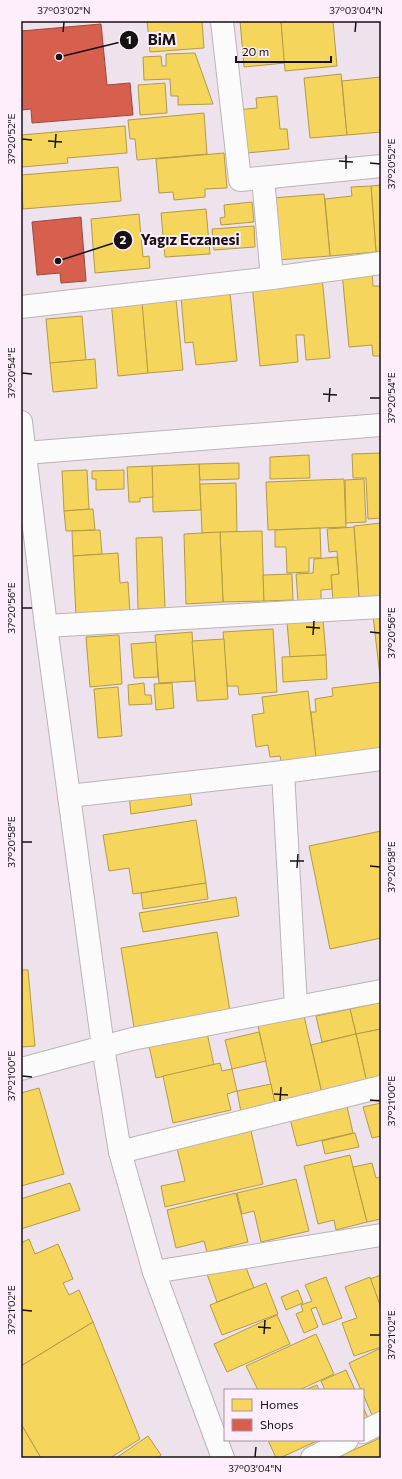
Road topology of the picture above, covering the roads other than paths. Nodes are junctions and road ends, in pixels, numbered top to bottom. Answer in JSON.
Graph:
{"nodes":[{"id":1,"x":222,"y":21,"type":"edge"},
{"id":2,"x":381,"y":166,"type":"edge"},
{"id":3,"x":263,"y":178,"type":"junction"},
{"id":4,"x":381,"y":263,"type":"edge"},
{"id":5,"x":272,"y":278,"type":"junction"},
{"id":6,"x":21,"y":307,"type":"edge"},
{"id":7,"x":21,"y":422,"type":"edge"},
{"id":8,"x":381,"y":425,"type":"edge"},
{"id":9,"x":25,"y":453,"type":"junction"},
{"id":10,"x":381,"y":607,"type":"edge"},
{"id":11,"x":46,"y":626,"type":"junction"},
{"id":12,"x":381,"y":759,"type":"edge"},
{"id":13,"x":283,"y":772,"type":"junction"},
{"id":14,"x":69,"y":796,"type":"junction"},
{"id":15,"x":381,"y":991,"type":"edge"},
{"id":16,"x":296,"y":1007,"type":"junction"},
{"id":17,"x":103,"y":1048,"type":"junction"},
{"id":18,"x":21,"y":1069,"type":"edge"},
{"id":19,"x":381,"y":1087,"type":"edge"},
{"id":20,"x":120,"y":1152,"type":"junction"},
{"id":21,"x":381,"y":1235,"type":"edge"},
{"id":22,"x":154,"y":1272,"type":"junction"},
{"id":23,"x":381,"y":1423,"type":"edge"},
{"id":24,"x":364,"y":1432,"type":"edge"},
{"id":25,"x":345,"y":1441,"type":"edge"},
{"id":26,"x":223,"y":1458,"type":"edge"},
{"id":27,"x":312,"y":1458,"type":"edge"}],
"edges":[{"from":1,"to":3,"type":"street"},
{"from":2,"to":3,"type":"street"},
{"from":3,"to":5,"type":"street"},
{"from":4,"to":5,"type":"street"},
{"from":5,"to":6,"type":"street"},
{"from":7,"to":9,"type":"street"},
{"from":8,"to":9,"type":"street"},
{"from":9,"to":11,"type":"street"},
{"from":10,"to":11,"type":"street"},
{"from":11,"to":14,"type":"street"},
{"from":12,"to":13,"type":"street"},
{"from":13,"to":14,"type":"street"},
{"from":13,"to":16,"type":"street"},
{"from":14,"to":17,"type":"street"},
{"from":15,"to":16,"type":"street"},
{"from":16,"to":17,"type":"street"},
{"from":17,"to":18,"type":"street"},
{"from":17,"to":20,"type":"street"},
{"from":19,"to":20,"type":"street"},
{"from":20,"to":22,"type":"street"},
{"from":21,"to":22,"type":"street"},
{"from":22,"to":26,"type":"street"},
{"from":23,"to":24,"type":"street"},
{"from":25,"to":27,"type":"street"}]}
